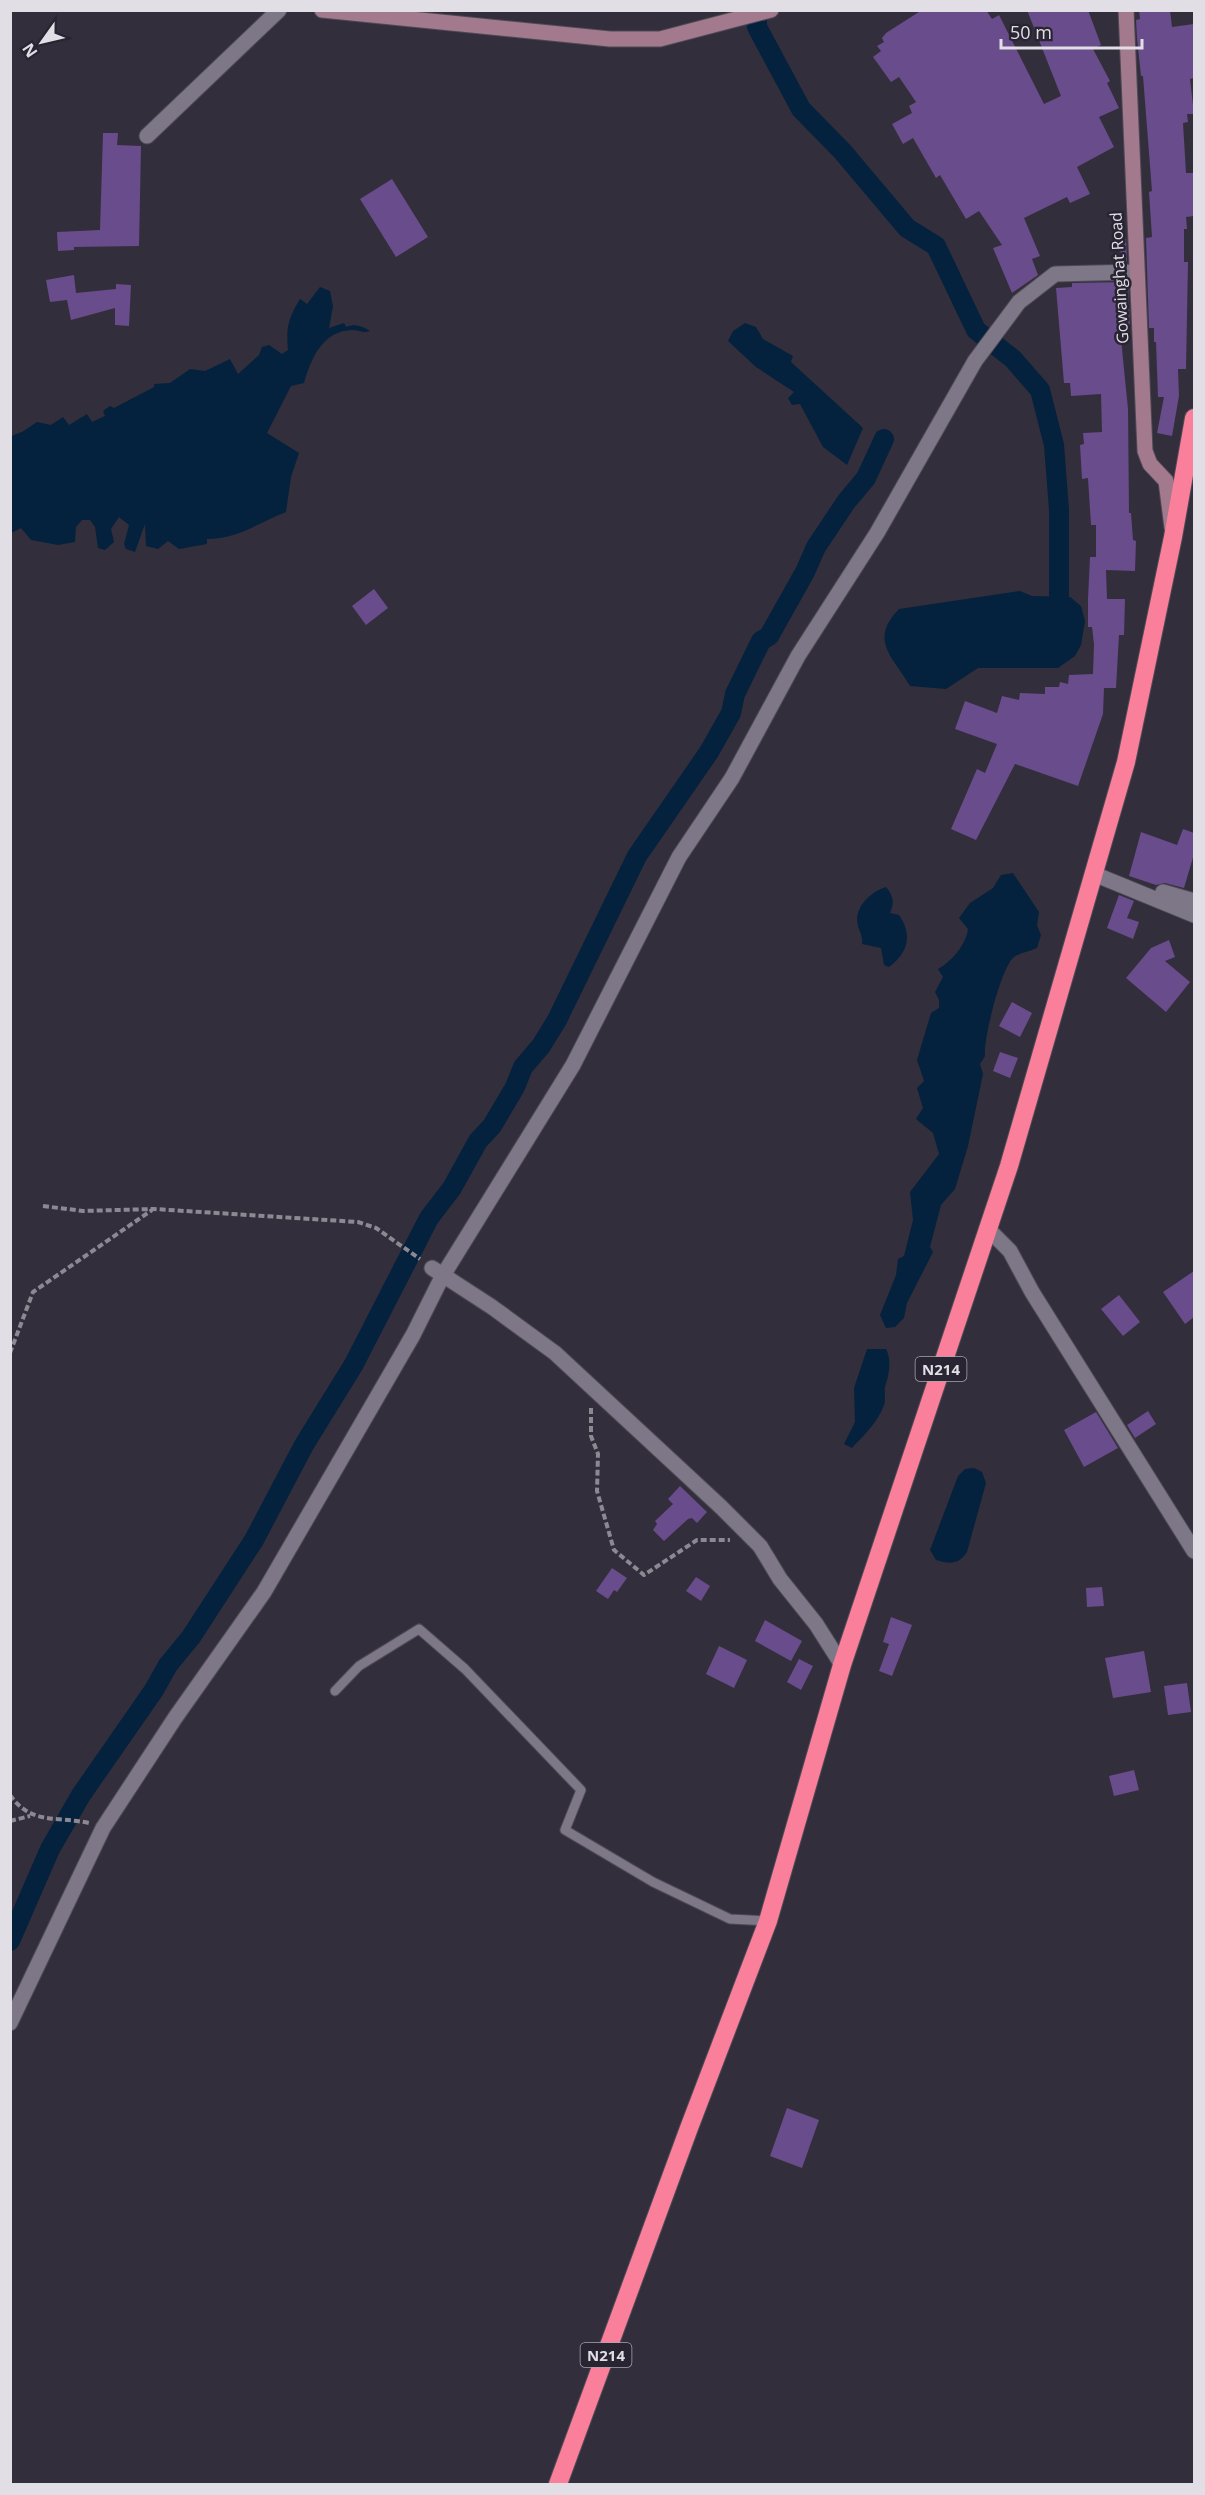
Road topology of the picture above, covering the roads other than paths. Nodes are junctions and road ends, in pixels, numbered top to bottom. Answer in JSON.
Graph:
{"nodes":[{"id":1,"x":279,"y":10,"type":"edge"},
{"id":2,"x":322,"y":10,"type":"edge"},
{"id":3,"x":771,"y":10,"type":"edge"},
{"id":4,"x":1126,"y":10,"type":"edge"},
{"id":5,"x":147,"y":136,"type":"dead end"},
{"id":6,"x":1136,"y":272,"type":"junction"},
{"id":7,"x":1194,"y":418,"type":"edge"},
{"id":8,"x":1173,"y":537,"type":"junction"},
{"id":9,"x":1094,"y":874,"type":"junction"},
{"id":10,"x":1194,"y":901,"type":"edge"},
{"id":11,"x":1194,"y":915,"type":"edge"},
{"id":12,"x":987,"y":1227,"type":"junction"},
{"id":13,"x":437,"y":1272,"type":"junction"},
{"id":14,"x":1194,"y":1551,"type":"edge"},
{"id":15,"x":842,"y":1665,"type":"junction"},
{"id":16,"x":335,"y":1691,"type":"dead end"},
{"id":17,"x":768,"y":1921,"type":"junction"},
{"id":18,"x":10,"y":2023,"type":"edge"},
{"id":19,"x":558,"y":2484,"type":"edge"}],
"edges":[{"from":1,"to":5,"type":"street"},
{"from":2,"to":3,"type":"main road"},
{"from":4,"to":6,"type":"main road","name":"Gowainghat Road"},
{"from":6,"to":8,"type":"main road","name":"Gowainghat Road"},
{"from":6,"to":13,"type":"street"},
{"from":7,"to":8,"type":"highway","number":"N214"},
{"from":8,"to":9,"type":"highway","number":"N214"},
{"from":9,"to":10,"type":"street"},
{"from":9,"to":11,"type":"street"},
{"from":9,"to":12,"type":"highway","number":"N214"},
{"from":12,"to":14,"type":"street"},
{"from":12,"to":15,"type":"highway","number":"N214"},
{"from":13,"to":15,"type":"street"},
{"from":13,"to":18,"type":"street"},
{"from":15,"to":17,"type":"highway","number":"N214"},
{"from":16,"to":17,"type":"lane"},
{"from":17,"to":19,"type":"highway","number":"N214"}]}
